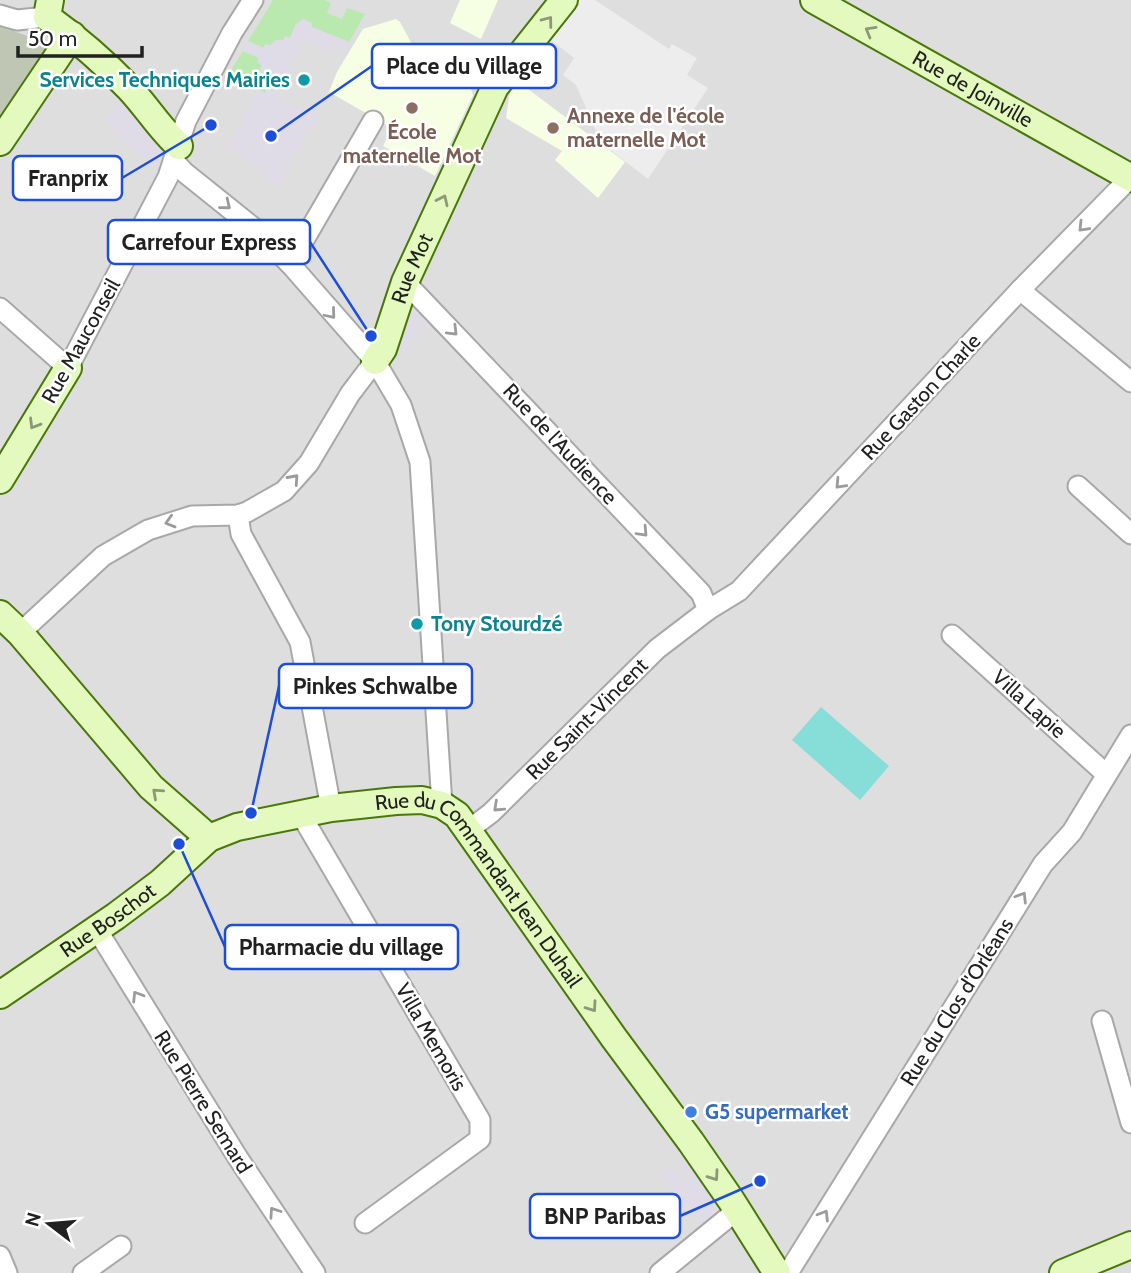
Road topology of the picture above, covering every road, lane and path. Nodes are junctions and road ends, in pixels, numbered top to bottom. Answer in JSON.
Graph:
{"nodes":[{"id":1,"x":253,"y":0,"type":"edge"},
{"id":2,"x":564,"y":0,"type":"edge"},
{"id":3,"x":814,"y":0,"type":"edge"},
{"id":4,"x":48,"y":8,"type":"edge"},
{"id":5,"x":0,"y":15,"type":"edge"},
{"id":6,"x":72,"y":35,"type":"junction"},
{"id":7,"x":373,"y":121,"type":"dead end"},
{"id":8,"x":0,"y":142,"type":"edge"},
{"id":9,"x":176,"y":154,"type":"junction"},
{"id":10,"x":1131,"y":178,"type":"edge"},
{"id":11,"x":289,"y":264,"type":"junction"},
{"id":12,"x":405,"y":282,"type":"junction"},
{"id":13,"x":1020,"y":290,"type":"junction"},
{"id":14,"x":0,"y":308,"type":"edge"},
{"id":15,"x":375,"y":361,"type":"junction"},
{"id":16,"x":68,"y":368,"type":"junction"},
{"id":17,"x":1131,"y":382,"type":"edge"},
{"id":18,"x":0,"y":480,"type":"edge"},
{"id":19,"x":1078,"y":485,"type":"dead end"},
{"id":20,"x":238,"y":515,"type":"junction"},
{"id":21,"x":1131,"y":534,"type":"edge"},
{"id":22,"x":708,"y":610,"type":"junction"},
{"id":23,"x":0,"y":614,"type":"edge"},
{"id":24,"x":20,"y":634,"type":"junction"},
{"id":25,"x":952,"y":635,"type":"dead end"},
{"id":26,"x":1131,"y":735,"type":"edge"},
{"id":27,"x":1106,"y":774,"type":"junction"},
{"id":28,"x":442,"y":805,"type":"junction"},
{"id":29,"x":331,"y":808,"type":"junction"},
{"id":30,"x":304,"y":814,"type":"junction"},
{"id":31,"x":467,"y":831,"type":"junction"},
{"id":32,"x":209,"y":838,"type":"junction"},
{"id":33,"x":96,"y":928,"type":"junction"},
{"id":34,"x":0,"y":995,"type":"edge"},
{"id":35,"x":1102,"y":1021,"type":"dead end"},
{"id":36,"x":1131,"y":1123,"type":"edge"},
{"id":37,"x":736,"y":1210,"type":"junction"},
{"id":38,"x":365,"y":1223,"type":"dead end"},
{"id":39,"x":1131,"y":1245,"type":"edge"},
{"id":40,"x":121,"y":1247,"type":"dead end"},
{"id":41,"x":0,"y":1256,"type":"edge"},
{"id":42,"x":7,"y":1273,"type":"edge"},
{"id":43,"x":83,"y":1273,"type":"edge"},
{"id":44,"x":315,"y":1273,"type":"edge"},
{"id":45,"x":660,"y":1273,"type":"edge"},
{"id":46,"x":777,"y":1273,"type":"edge"},
{"id":47,"x":788,"y":1273,"type":"edge"},
{"id":48,"x":1063,"y":1273,"type":"edge"}],
"edges":[{"from":1,"to":9,"type":"street","name":"Rue Mauconseil"},
{"from":12,"to":2,"type":"street","name":"Rue Mot","one_way":true},
{"from":10,"to":3,"type":"street","name":"Rue de Joinville","one_way":true},
{"from":4,"to":5,"type":"street"},
{"from":4,"to":6,"type":"street"},
{"from":6,"to":8,"type":"street"},
{"from":6,"to":9,"type":"street"},
{"from":7,"to":11,"type":"street"},
{"from":9,"to":11,"type":"street","one_way":true},
{"from":9,"to":16,"type":"street","name":"Rue Mauconseil"},
{"from":10,"to":13,"type":"street","name":"Rue Gaston Charle","one_way":true},
{"from":11,"to":15,"type":"street","one_way":true},
{"from":12,"to":15,"type":"street","name":"Rue Mot"},
{"from":12,"to":22,"type":"street","name":"Rue de l'Audience","one_way":true},
{"from":13,"to":17,"type":"street"},
{"from":13,"to":22,"type":"street","name":"Rue Gaston Charle","one_way":true},
{"from":14,"to":16,"type":"street"},
{"from":20,"to":15,"type":"street","name":"Rue Mot","one_way":true},
{"from":15,"to":28,"type":"street"},
{"from":16,"to":18,"type":"street","name":"Rue Mauconseil","one_way":true},
{"from":19,"to":21,"type":"street"},
{"from":20,"to":24,"type":"street","one_way":true},
{"from":20,"to":29,"type":"street"},
{"from":22,"to":31,"type":"street","name":"Rue Saint-Vincent","one_way":true},
{"from":23,"to":24,"type":"street"},
{"from":32,"to":24,"type":"street","one_way":true},
{"from":25,"to":27,"type":"street","name":"Villa Lapie"},
{"from":26,"to":27,"type":"street","name":"Rue du Clos d'Orléans"},
{"from":47,"to":27,"type":"street","name":"Rue du Clos d'Orléans","one_way":true},
{"from":28,"to":29,"type":"street","name":"Rue du Commandant Jean Duhail"},
{"from":28,"to":31,"type":"street","name":"Rue du Commandant Jean Duhail"},
{"from":29,"to":30,"type":"street","name":"Rue du Commandant Jean Duhail"},
{"from":30,"to":32,"type":"street","name":"Rue du Commandant Jean Duhail"},
{"from":30,"to":38,"type":"street","name":"Villa Memoris"},
{"from":31,"to":37,"type":"street","name":"Rue du Commandant Jean Duhail","one_way":true},
{"from":32,"to":33,"type":"street","name":"Rue Boschot"},
{"from":33,"to":34,"type":"street","name":"Rue Boschot"},
{"from":44,"to":33,"type":"street","name":"Rue Pierre Semard","one_way":true},
{"from":35,"to":36,"type":"street"},
{"from":37,"to":45,"type":"street"},
{"from":37,"to":46,"type":"street","name":"Rue du Commandant Jean Duhail"},
{"from":39,"to":48,"type":"street"},
{"from":40,"to":43,"type":"street"},
{"from":41,"to":42,"type":"street"}]}
